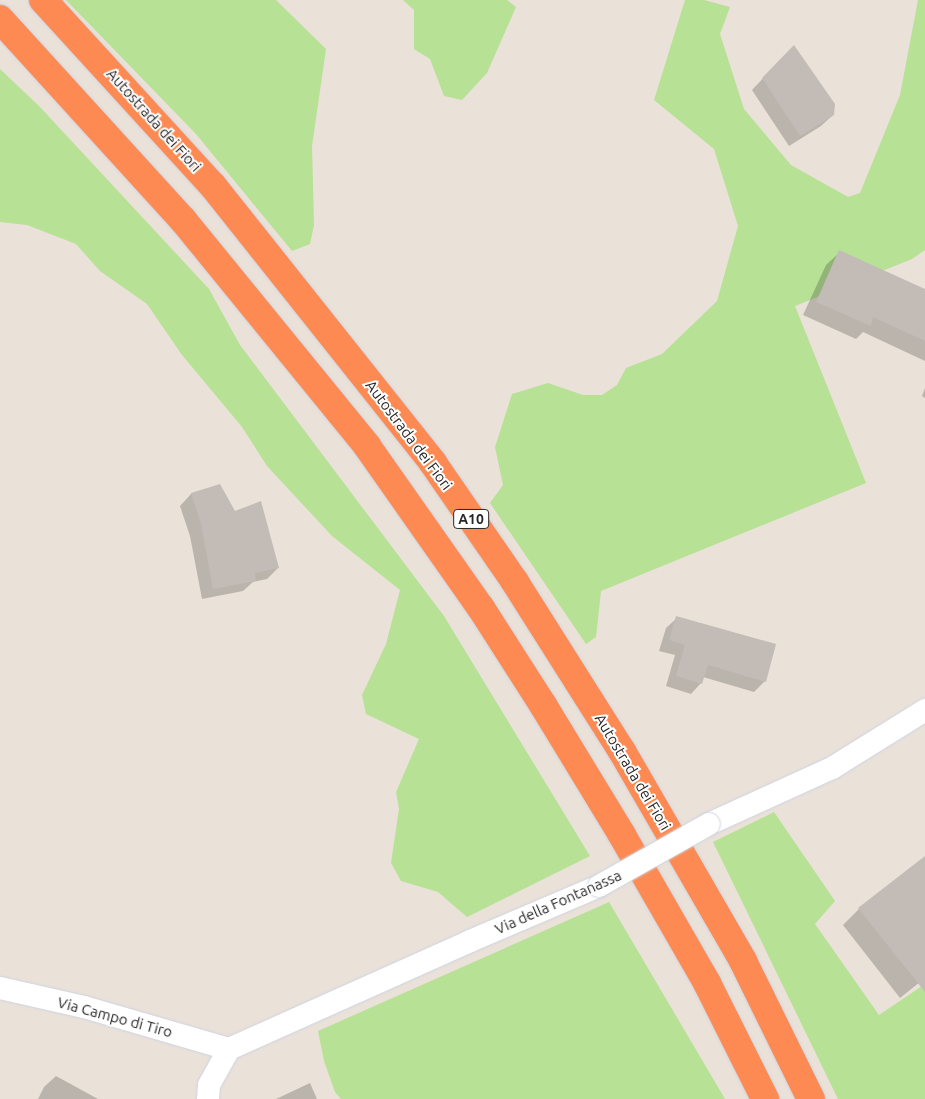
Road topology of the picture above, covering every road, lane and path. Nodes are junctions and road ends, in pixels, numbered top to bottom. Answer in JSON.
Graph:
{"nodes":[{"id":1,"x":43,"y":0,"type":"edge"},
{"id":2,"x":0,"y":19,"type":"edge"},
{"id":3,"x":925,"y":710,"type":"edge"},
{"id":4,"x":0,"y":988,"type":"edge"},
{"id":5,"x":230,"y":1049,"type":"junction"},
{"id":6,"x":208,"y":1099,"type":"edge"},
{"id":7,"x":765,"y":1099,"type":"edge"},
{"id":8,"x":811,"y":1099,"type":"edge"}],
"edges":[{"from":1,"to":8,"type":"highway","name":"Autostrada dei Fiori","number":"A10"},
{"from":2,"to":7,"type":"highway","number":"A10"},
{"from":3,"to":5,"type":"street","name":"Via della Fontanassa","bridge":true},
{"from":4,"to":5,"type":"street","name":"Via Campo di Tiro"},
{"from":5,"to":6,"type":"street"}]}
